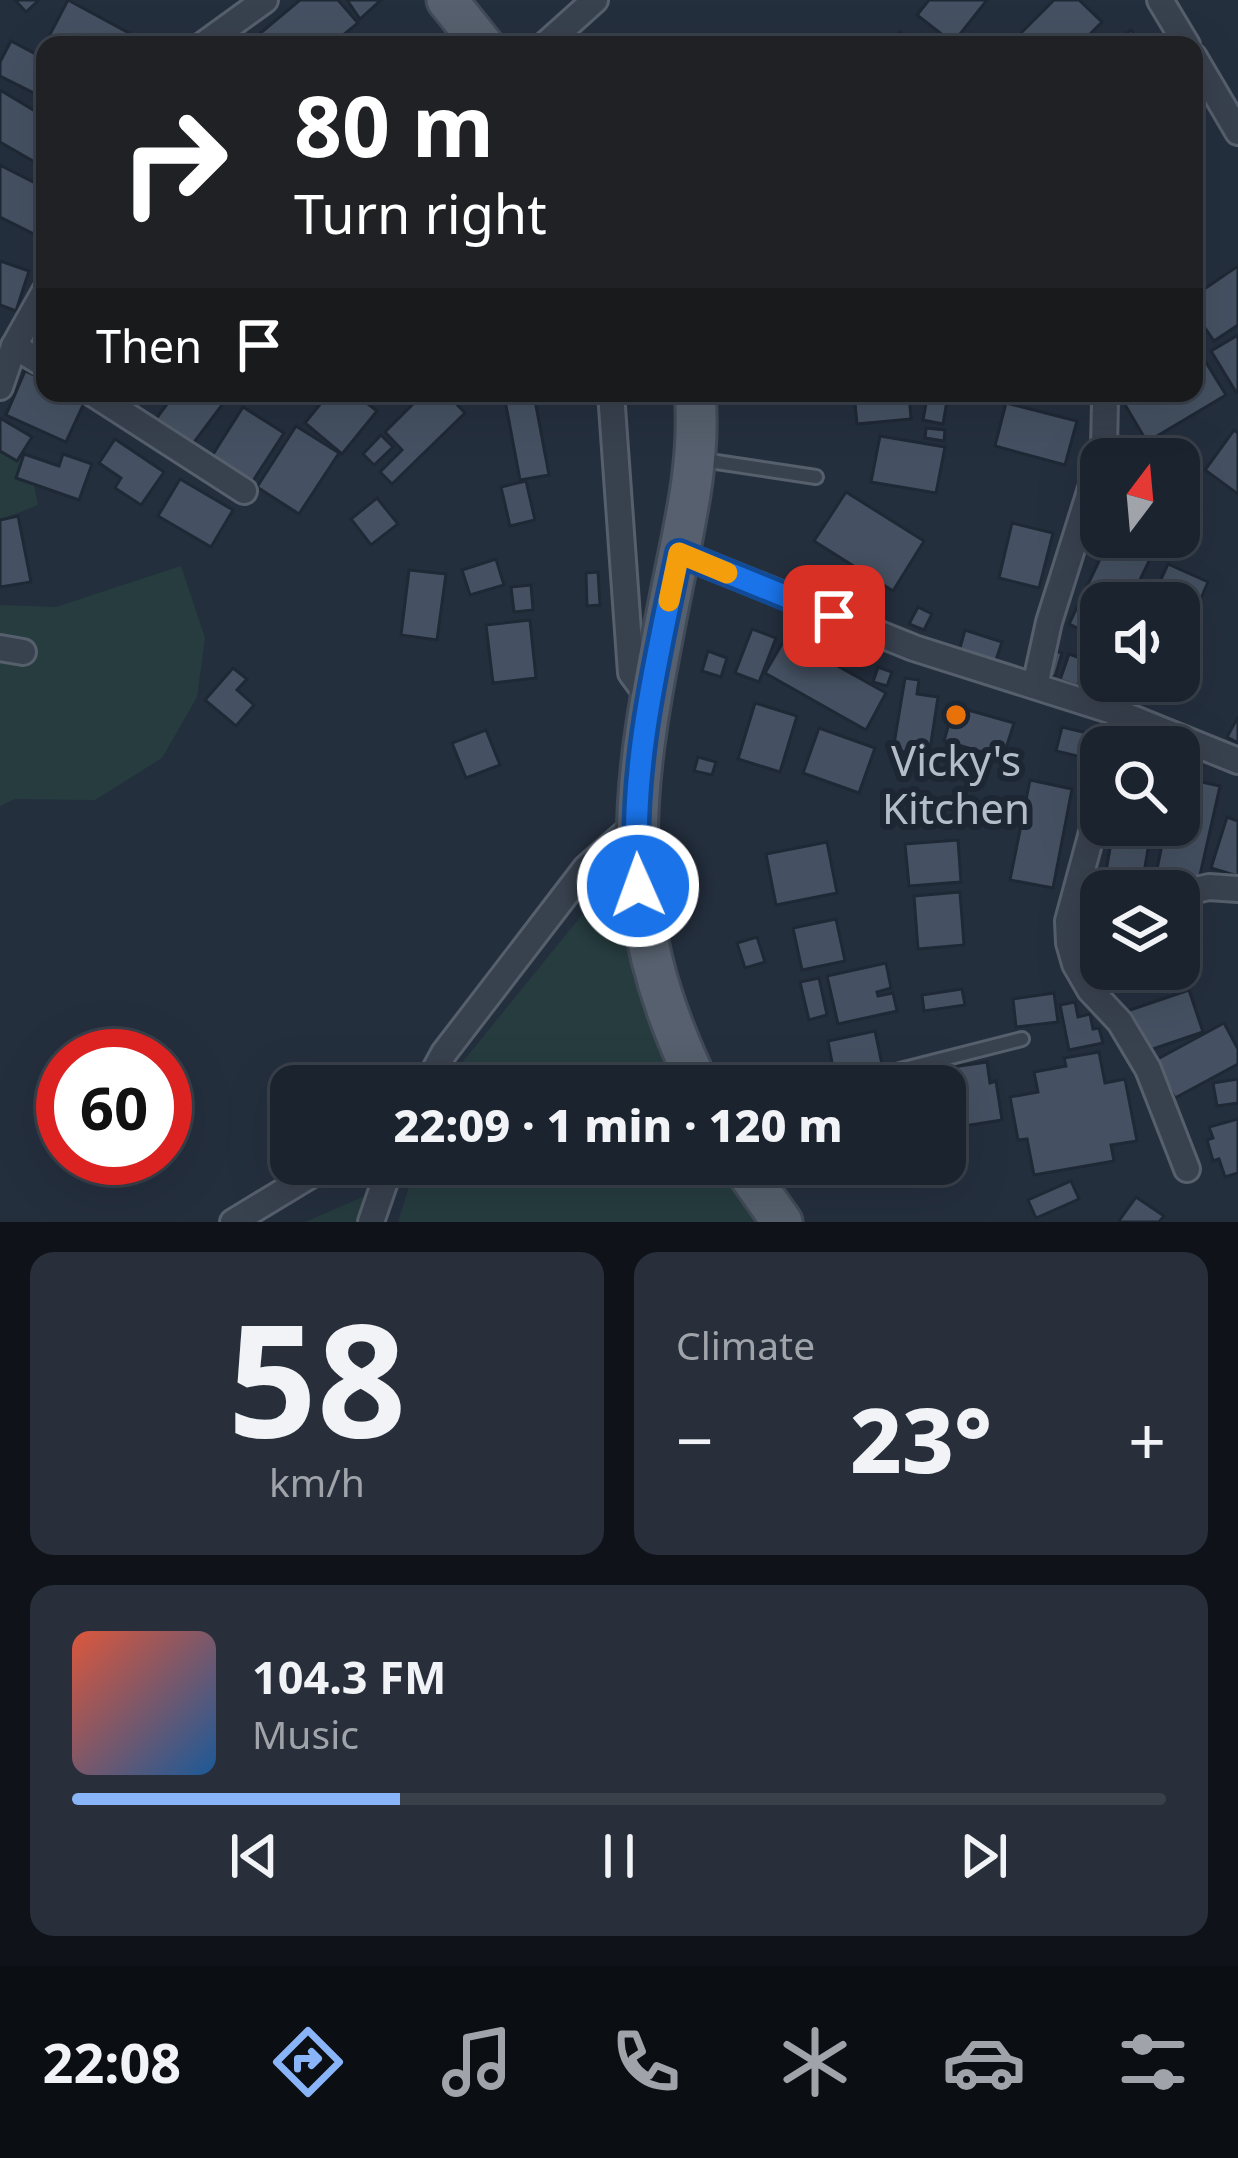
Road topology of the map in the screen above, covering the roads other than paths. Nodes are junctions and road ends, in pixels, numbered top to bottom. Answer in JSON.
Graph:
{"nodes":[{"id":1,"x":265,"y":0,"type":"edge"},
{"id":2,"x":447,"y":0,"type":"edge"},
{"id":3,"x":595,"y":0,"type":"edge"},
{"id":4,"x":1160,"y":0,"type":"edge"},
{"id":5,"x":215,"y":36,"type":"edge"},
{"id":6,"x":476,"y":36,"type":"edge"},
{"id":7,"x":555,"y":36,"type":"edge"},
{"id":8,"x":1182,"y":36,"type":"edge"},
{"id":9,"x":1203,"y":73,"type":"edge"},
{"id":10,"x":1238,"y":133,"type":"edge"},
{"id":11,"x":36,"y":308,"type":"edge"},
{"id":12,"x":14,"y":346,"type":"junction"},
{"id":13,"x":36,"y":359,"type":"edge"},
{"id":14,"x":0,"y":387,"type":"edge"},
{"id":15,"x":106,"y":402,"type":"edge"},
{"id":16,"x":612,"y":402,"type":"edge"},
{"id":17,"x":695,"y":402,"type":"edge"},
{"id":18,"x":1105,"y":402,"type":"dead end"},
{"id":19,"x":696,"y":459,"type":"junction"},
{"id":20,"x":816,"y":477,"type":"dead end"},
{"id":21,"x":244,"y":491,"type":"dead end"},
{"id":22,"x":679,"y":553,"type":"junction"},
{"id":23,"x":1034,"y":686,"type":"junction"},
{"id":24,"x":650,"y":698,"type":"junction"},
{"id":25,"x":1122,"y":714,"type":"junction"},
{"id":26,"x":1119,"y":726,"type":"edge"},
{"id":27,"x":1238,"y":760,"type":"edge"},
{"id":28,"x":636,"y":824,"type":"junction"},
{"id":29,"x":1200,"y":889,"type":"edge"},
{"id":30,"x":1238,"y":889,"type":"edge"},
{"id":31,"x":1080,"y":910,"type":"edge"},
{"id":32,"x":1080,"y":973,"type":"edge"},
{"id":33,"x":1090,"y":990,"type":"edge"},
{"id":34,"x":1022,"y":1039,"type":"dead end"},
{"id":35,"x":437,"y":1065,"type":"edge"},
{"id":36,"x":689,"y":1065,"type":"edge"},
{"id":37,"x":920,"y":1065,"type":"edge"},
{"id":38,"x":1187,"y":1168,"type":"dead end"},
{"id":39,"x":294,"y":1185,"type":"edge"},
{"id":40,"x":383,"y":1185,"type":"edge"},
{"id":41,"x":756,"y":1185,"type":"edge"},
{"id":42,"x":233,"y":1222,"type":"edge"},
{"id":43,"x":370,"y":1222,"type":"edge"},
{"id":44,"x":782,"y":1222,"type":"edge"}],
"edges":[{"from":1,"to":5,"type":"street"},
{"from":2,"to":6,"type":"main road"},
{"from":3,"to":7,"type":"street"},
{"from":4,"to":8,"type":"street"},
{"from":9,"to":10,"type":"street"},
{"from":11,"to":12,"type":"street"},
{"from":12,"to":13,"type":"street"},
{"from":12,"to":14,"type":"street"},
{"from":15,"to":21,"type":"street"},
{"from":16,"to":24,"type":"street"},
{"from":17,"to":19,"type":"main road"},
{"from":18,"to":23,"type":"street"},
{"from":19,"to":20,"type":"lane"},
{"from":19,"to":22,"type":"main road"},
{"from":22,"to":23,"type":"street"},
{"from":22,"to":24,"type":"main road"},
{"from":23,"to":25,"type":"street"},
{"from":24,"to":28,"type":"main road"},
{"from":25,"to":26,"type":"street"},
{"from":25,"to":27,"type":"street"},
{"from":28,"to":35,"type":"street"},
{"from":28,"to":36,"type":"main road"},
{"from":29,"to":30,"type":"street"},
{"from":31,"to":32,"type":"street"},
{"from":33,"to":38,"type":"street"},
{"from":34,"to":37,"type":"lane"},
{"from":39,"to":42,"type":"street"},
{"from":40,"to":43,"type":"street"},
{"from":41,"to":44,"type":"main road"}]}
